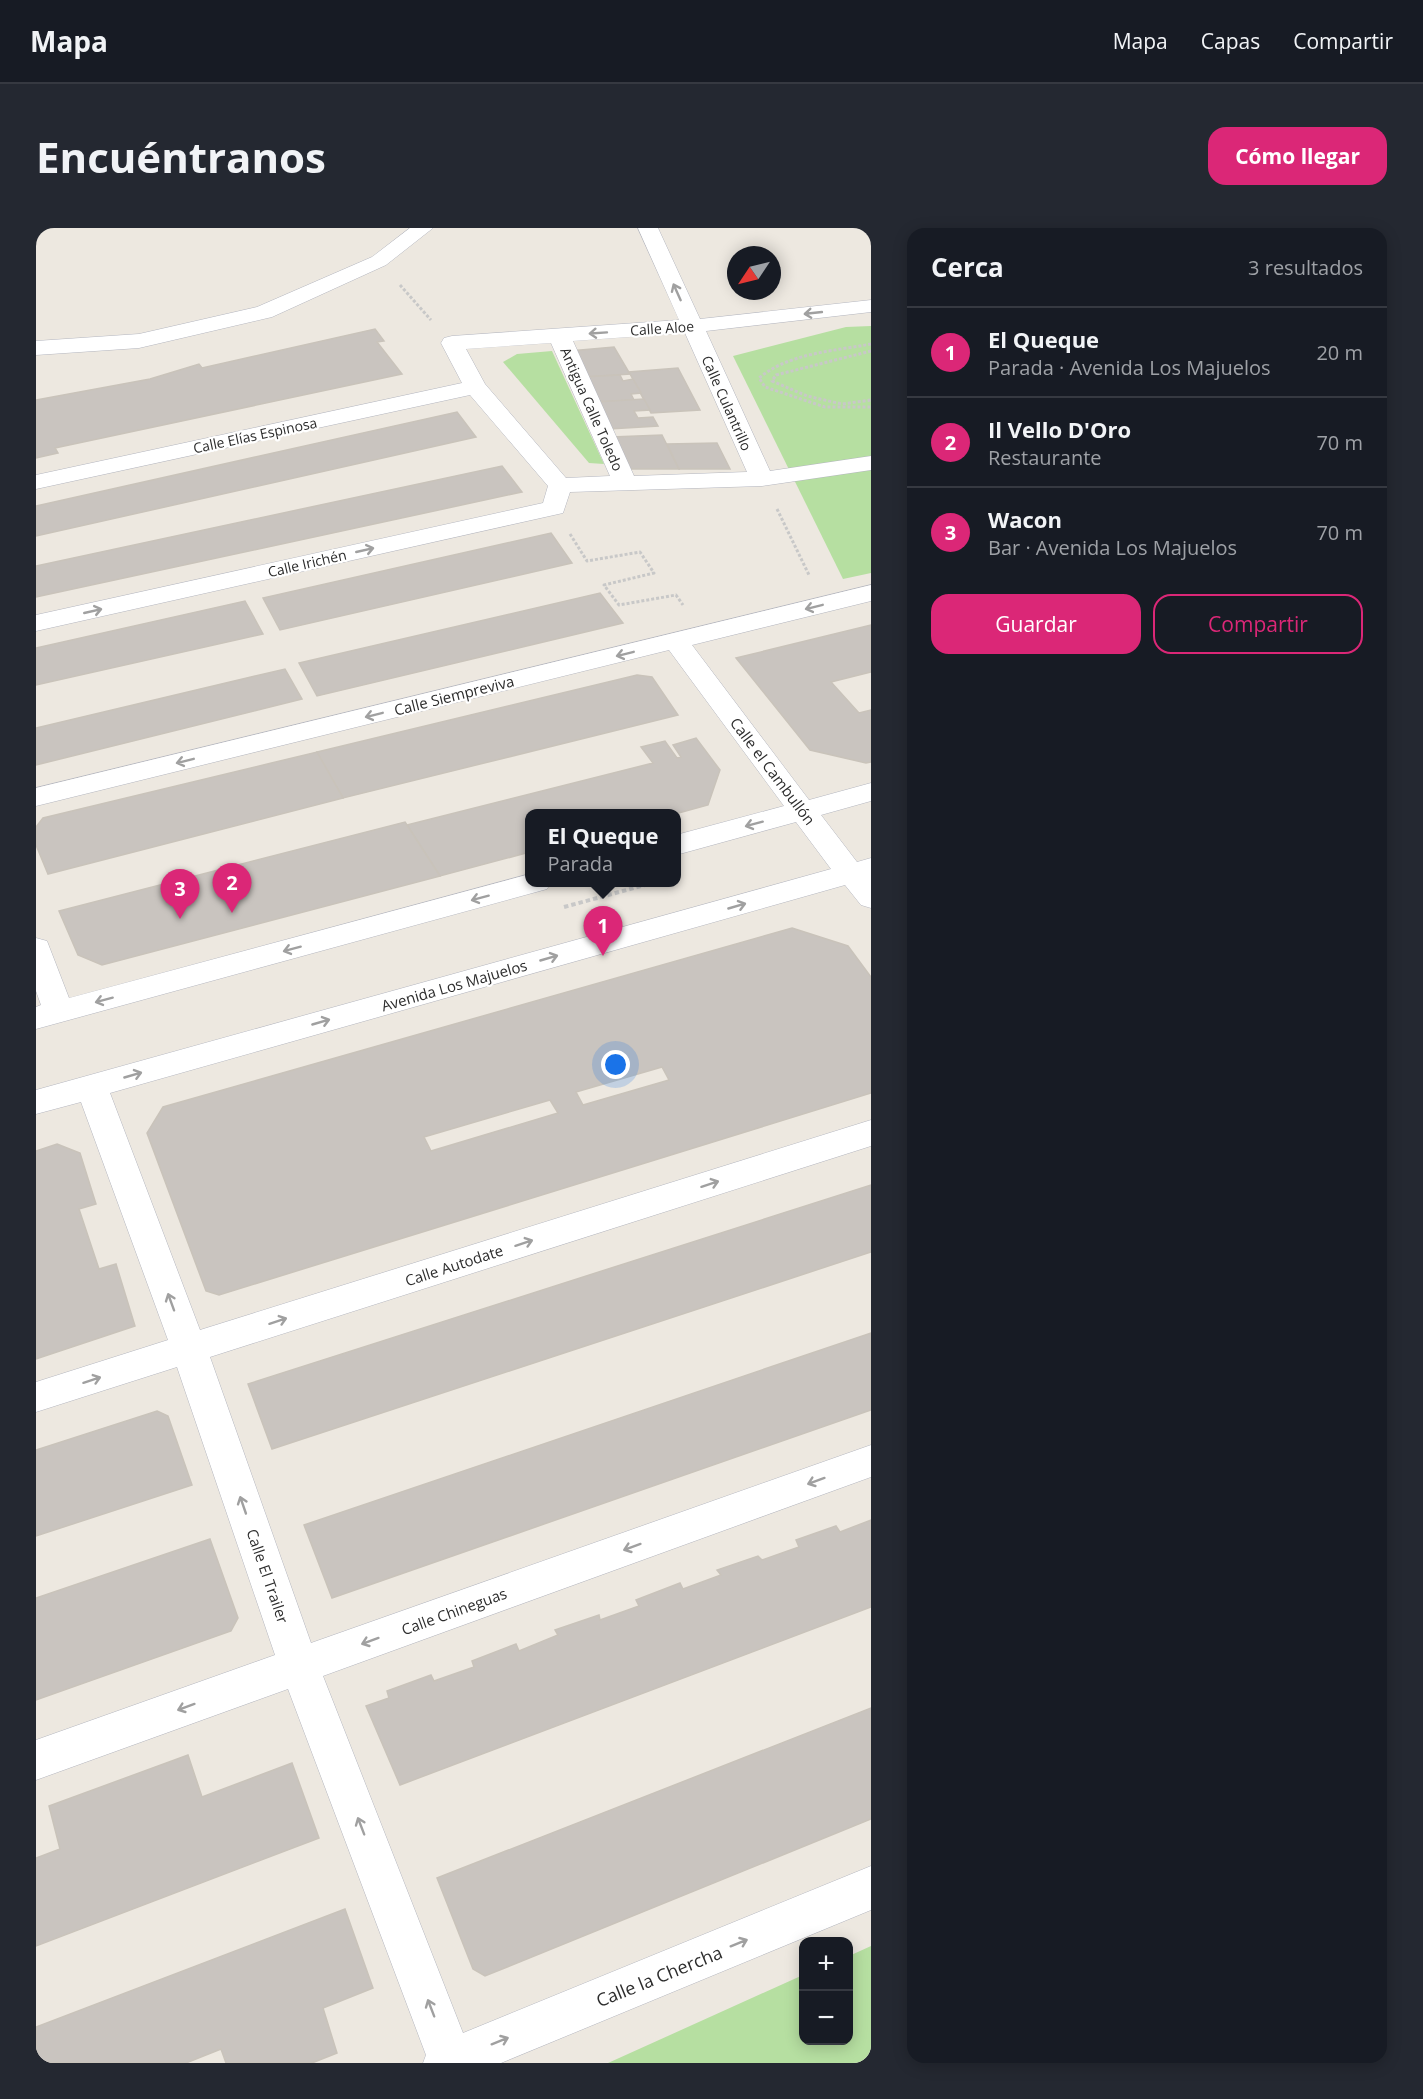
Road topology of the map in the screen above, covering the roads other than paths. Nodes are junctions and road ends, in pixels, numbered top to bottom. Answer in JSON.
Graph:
{"nodes":[{"id":1,"x":423,"y":228,"type":"edge"},
{"id":2,"x":648,"y":228,"type":"edge"},
{"id":3,"x":871,"y":306,"type":"edge"},
{"id":4,"x":692,"y":326,"type":"junction"},
{"id":5,"x":559,"y":336,"type":"junction"},
{"id":6,"x":36,"y":348,"type":"edge"},
{"id":7,"x":475,"y":387,"type":"junction"},
{"id":8,"x":871,"y":463,"type":"edge"},
{"id":9,"x":762,"y":479,"type":"junction"},
{"id":10,"x":36,"y":482,"type":"edge"},
{"id":11,"x":625,"y":483,"type":"junction"},
{"id":12,"x":557,"y":497,"type":"junction"},
{"id":13,"x":871,"y":593,"type":"edge"},
{"id":14,"x":36,"y":623,"type":"edge"},
{"id":15,"x":676,"y":641,"type":"junction"},
{"id":16,"x":871,"y":792,"type":"edge"},
{"id":17,"x":36,"y":797,"type":"edge"},
{"id":18,"x":803,"y":811,"type":"junction"},
{"id":19,"x":681,"y":844,"type":"edge"},
{"id":20,"x":861,"y":871,"type":"edge"},
{"id":21,"x":525,"y":885,"type":"edge"},
{"id":22,"x":871,"y":898,"type":"edge"},
{"id":23,"x":36,"y":949,"type":"edge"},
{"id":24,"x":47,"y":1015,"type":"edge"},
{"id":25,"x":92,"y":1086,"type":"junction"},
{"id":26,"x":36,"y":1102,"type":"edge"},
{"id":27,"x":871,"y":1133,"type":"edge"},
{"id":28,"x":189,"y":1349,"type":"junction"},
{"id":29,"x":36,"y":1397,"type":"edge"},
{"id":30,"x":871,"y":1461,"type":"edge"},
{"id":31,"x":299,"y":1666,"type":"junction"},
{"id":32,"x":36,"y":1760,"type":"edge"},
{"id":33,"x":871,"y":1888,"type":"edge"},
{"id":34,"x":450,"y":2062,"type":"edge"}],
"edges":[{"from":1,"to":6,"type":"street"},
{"from":4,"to":2,"type":"street","name":"Calle Culantrillo","one_way":true},
{"from":3,"to":4,"type":"street","name":"Calle Aloe","one_way":true},
{"from":4,"to":5,"type":"street","name":"Calle Aloe","one_way":true},
{"from":4,"to":9,"type":"street","name":"Calle Culantrillo"},
{"from":5,"to":7,"type":"street","name":"Calle Aloe"},
{"from":5,"to":11,"type":"street","name":"Antigua Calle Toledo"},
{"from":7,"to":10,"type":"street","name":"Calle Elías Espinosa"},
{"from":7,"to":12,"type":"street"},
{"from":8,"to":9,"type":"street","name":"Calle Irichén"},
{"from":9,"to":11,"type":"street","name":"Calle Irichén"},
{"from":11,"to":12,"type":"street","name":"Calle Irichén"},
{"from":14,"to":12,"type":"street","name":"Calle Irichén","one_way":true},
{"from":13,"to":15,"type":"street","name":"Calle Siempreviva","one_way":true},
{"from":15,"to":17,"type":"street","name":"Calle Siempreviva","one_way":true},
{"from":15,"to":18,"type":"street","name":"Calle el Cambullón"},
{"from":16,"to":18,"type":"street"},
{"from":18,"to":19,"type":"street","one_way":true},
{"from":18,"to":20,"type":"street","name":"Calle el Cambullón"},
{"from":20,"to":22,"type":"street","name":"Calle el Cambullón"},
{"from":25,"to":20,"type":"street","name":"Avenida Los Majuelos","one_way":true},
{"from":21,"to":24,"type":"street","one_way":true},
{"from":23,"to":24,"type":"street"},
{"from":25,"to":26,"type":"street","name":"Avenida Los Majuelos"},
{"from":28,"to":25,"type":"street","name":"Calle El Trailer","one_way":true},
{"from":28,"to":27,"type":"street","name":"Calle Autodate","one_way":true},
{"from":29,"to":28,"type":"street","name":"Calle Autodate","one_way":true},
{"from":31,"to":28,"type":"street","name":"Calle El Trailer","one_way":true},
{"from":30,"to":31,"type":"street","name":"Calle Chineguas","one_way":true},
{"from":31,"to":32,"type":"street","name":"Calle Chineguas","one_way":true},
{"from":34,"to":31,"type":"street","name":"Calle El Trailer","one_way":true},
{"from":34,"to":33,"type":"street","name":"Calle la Chercha","one_way":true}]}
